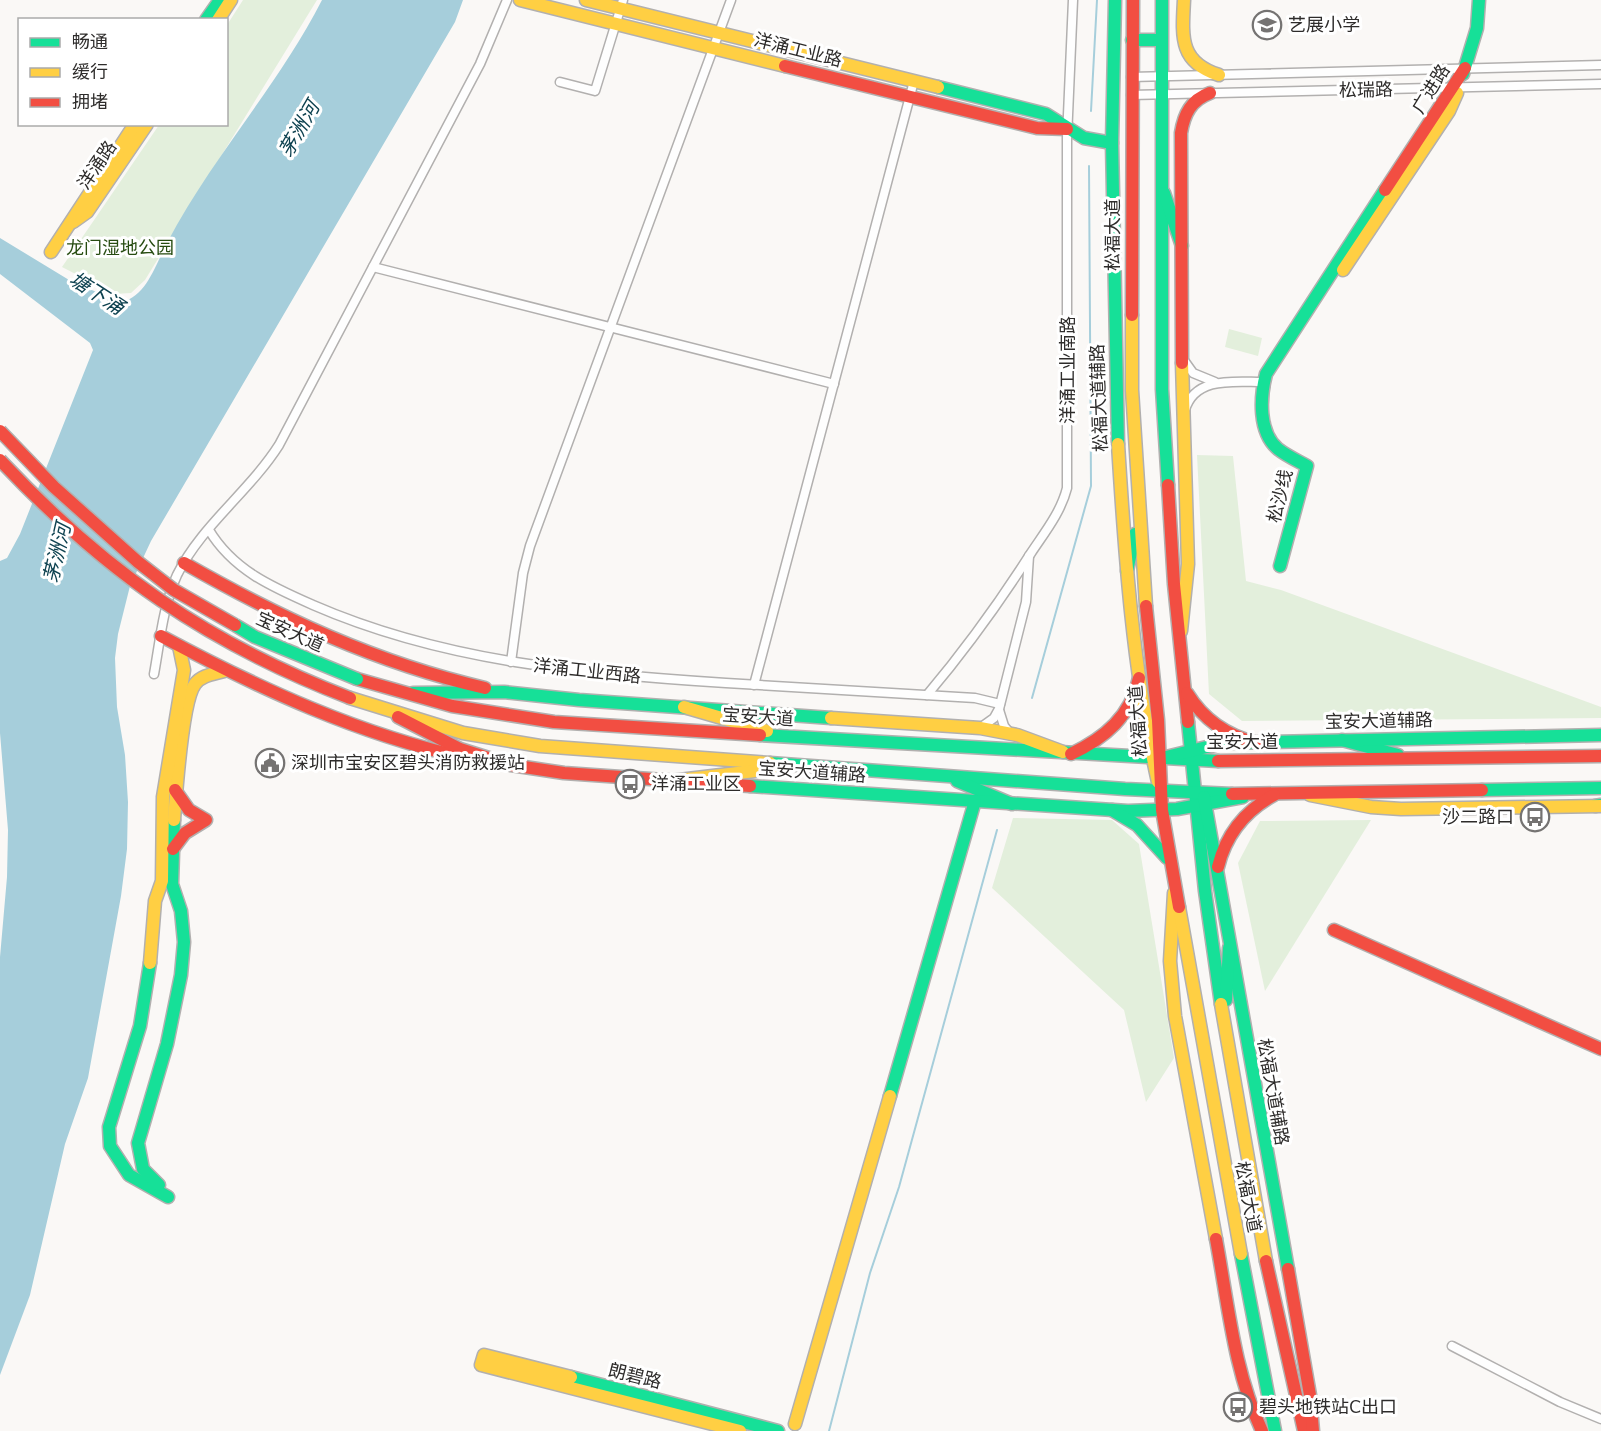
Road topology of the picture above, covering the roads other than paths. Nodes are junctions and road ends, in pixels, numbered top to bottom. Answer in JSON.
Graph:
{"nodes":[{"id":1,"x":220,"y":0,"type":"edge"},
{"id":2,"x":231,"y":0,"type":"edge"},
{"id":3,"x":507,"y":0,"type":"edge"},
{"id":4,"x":520,"y":0,"type":"edge"},
{"id":5,"x":586,"y":0,"type":"edge"},
{"id":6,"x":731,"y":0,"type":"edge"},
{"id":7,"x":1073,"y":0,"type":"edge"},
{"id":8,"x":1115,"y":0,"type":"edge"},
{"id":9,"x":1133,"y":0,"type":"edge"},
{"id":10,"x":1162,"y":0,"type":"edge"},
{"id":11,"x":1184,"y":0,"type":"edge"},
{"id":12,"x":1479,"y":0,"type":"edge"},
{"id":13,"x":622,"y":4,"type":"edge"},
{"id":14,"x":207,"y":18,"type":"edge"},
{"id":15,"x":219,"y":18,"type":"edge"},
{"id":16,"x":617,"y":24,"type":"junction"},
{"id":17,"x":719,"y":33,"type":"junction"},
{"id":18,"x":1132,"y":40,"type":"junction"},
{"id":19,"x":1161,"y":40,"type":"junction"},
{"id":20,"x":713,"y":48,"type":"junction"},
{"id":21,"x":1601,"y":65,"type":"edge"},
{"id":22,"x":1465,"y":68,"type":"junction"},
{"id":23,"x":1220,"y":75,"type":"junction"},
{"id":24,"x":1161,"y":76,"type":"junction"},
{"id":25,"x":1131,"y":77,"type":"junction"},
{"id":26,"x":914,"y":81,"type":"junction"},
{"id":27,"x":560,"y":82,"type":"dead end"},
{"id":28,"x":1601,"y":84,"type":"edge"},
{"id":29,"x":1456,"y":87,"type":"junction"},
{"id":30,"x":1210,"y":93,"type":"junction"},
{"id":31,"x":1131,"y":95,"type":"junction"},
{"id":32,"x":1161,"y":95,"type":"junction"},
{"id":33,"x":910,"y":97,"type":"junction"},
{"id":34,"x":134,"y":126,"type":"edge"},
{"id":35,"x":146,"y":126,"type":"edge"},
{"id":36,"x":1067,"y":129,"type":"junction"},
{"id":37,"x":1112,"y":143,"type":"junction"},
{"id":38,"x":1161,"y":180,"type":"junction"},
{"id":39,"x":73,"y":222,"type":"junction"},
{"id":40,"x":1182,"y":246,"type":"junction"},
{"id":41,"x":51,"y":252,"type":"dead end"},
{"id":42,"x":373,"y":267,"type":"junction"},
{"id":43,"x":611,"y":326,"type":"junction"},
{"id":44,"x":1182,"y":357,"type":"junction"},
{"id":45,"x":1216,"y":382,"type":"junction"},
{"id":46,"x":1262,"y":382,"type":"junction"},
{"id":47,"x":834,"y":384,"type":"junction"},
{"id":48,"x":1183,"y":417,"type":"junction"},
{"id":49,"x":0,"y":431,"type":"edge"},
{"id":50,"x":0,"y":460,"type":"edge"},
{"id":51,"x":1138,"y":512,"type":"junction"},
{"id":52,"x":209,"y":530,"type":"junction"},
{"id":53,"x":1029,"y":556,"type":"junction"},
{"id":54,"x":184,"y":563,"type":"junction"},
{"id":55,"x":1280,"y":566,"type":"dead end"},
{"id":56,"x":1127,"y":571,"type":"junction"},
{"id":57,"x":161,"y":636,"type":"junction"},
{"id":58,"x":1180,"y":642,"type":"junction"},
{"id":59,"x":179,"y":646,"type":"junction"},
{"id":60,"x":511,"y":662,"type":"junction"},
{"id":61,"x":224,"y":671,"type":"junction"},
{"id":62,"x":154,"y":674,"type":"dead end"},
{"id":63,"x":1139,"y":678,"type":"junction"},
{"id":64,"x":754,"y":684,"type":"junction"},
{"id":65,"x":1185,"y":689,"type":"junction"},
{"id":66,"x":398,"y":692,"type":"junction"},
{"id":67,"x":519,"y":693,"type":"junction"},
{"id":68,"x":927,"y":695,"type":"junction"},
{"id":69,"x":1000,"y":706,"type":"junction"},
{"id":70,"x":684,"y":707,"type":"junction"},
{"id":71,"x":378,"y":708,"type":"junction"},
{"id":72,"x":980,"y":728,"type":"junction"},
{"id":73,"x":1010,"y":733,"type":"junction"},
{"id":74,"x":1601,"y":735,"type":"edge"},
{"id":75,"x":803,"y":738,"type":"junction"},
{"id":76,"x":1342,"y":740,"type":"junction"},
{"id":77,"x":1257,"y":743,"type":"junction"},
{"id":78,"x":1070,"y":755,"type":"junction"},
{"id":79,"x":1191,"y":755,"type":"junction"},
{"id":80,"x":1601,"y":756,"type":"edge"},
{"id":81,"x":1156,"y":759,"type":"junction"},
{"id":82,"x":1411,"y":759,"type":"junction"},
{"id":83,"x":500,"y":764,"type":"junction"},
{"id":84,"x":804,"y":766,"type":"junction"},
{"id":85,"x":941,"y":776,"type":"junction"},
{"id":86,"x":671,"y":781,"type":"junction"},
{"id":87,"x":1601,"y":788,"type":"edge"},
{"id":88,"x":175,"y":790,"type":"junction"},
{"id":89,"x":1160,"y":792,"type":"junction"},
{"id":90,"x":1277,"y":793,"type":"junction"},
{"id":91,"x":1303,"y":793,"type":"junction"},
{"id":92,"x":1200,"y":799,"type":"junction"},
{"id":93,"x":975,"y":801,"type":"junction"},
{"id":94,"x":1012,"y":804,"type":"junction"},
{"id":95,"x":1599,"y":806,"type":"edge"},
{"id":96,"x":1112,"y":810,"type":"junction"},
{"id":97,"x":1162,"y":810,"type":"junction"},
{"id":98,"x":173,"y":849,"type":"junction"},
{"id":99,"x":1169,"y":860,"type":"junction"},
{"id":100,"x":1218,"y":867,"type":"junction"},
{"id":101,"x":1174,"y":892,"type":"junction"},
{"id":102,"x":1334,"y":930,"type":"dead end"},
{"id":103,"x":1229,"y":948,"type":"junction"},
{"id":104,"x":1224,"y":1025,"type":"junction"},
{"id":105,"x":1601,"y":1049,"type":"edge"},
{"id":106,"x":1452,"y":1346,"type":"dead end"},
{"id":107,"x":1601,"y":1419,"type":"edge"},
{"id":108,"x":795,"y":1424,"type":"dead end"},
{"id":109,"x":740,"y":1431,"type":"edge"},
{"id":110,"x":778,"y":1431,"type":"edge"},
{"id":111,"x":1262,"y":1431,"type":"edge"},
{"id":112,"x":1275,"y":1431,"type":"edge"},
{"id":113,"x":1304,"y":1431,"type":"edge"},
{"id":114,"x":1314,"y":1431,"type":"edge"}],
"edges":[{"from":1,"to":14,"type":"main road"},
{"from":2,"to":15,"type":"main road"},
{"from":3,"to":42,"type":"street"},
{"from":4,"to":16,"type":"main road","name":"洋涌工业路"},
{"from":5,"to":13,"type":"main road","name":"洋涌工业路"},
{"from":6,"to":17,"type":"street"},
{"from":7,"to":36,"type":"street","name":"洋涌工业南路"},
{"from":8,"to":37,"type":"main road","name":"松福大道辅路"},
{"from":9,"to":18,"type":"main road","name":"松福大道"},
{"from":10,"to":19,"type":"main road","name":"松福大道"},
{"from":11,"to":23,"type":"main road"},
{"from":12,"to":22,"type":"main road","name":"广进路"},
{"from":13,"to":16,"type":"street"},
{"from":13,"to":17,"type":"main road","name":"洋涌工业路"},
{"from":16,"to":20,"type":"main road","name":"洋涌工业路"},
{"from":16,"to":27,"type":"street"},
{"from":17,"to":20,"type":"street"},
{"from":17,"to":26,"type":"main road","name":"洋涌工业路"},
{"from":18,"to":19,"type":"main road"},
{"from":18,"to":25,"type":"main road","name":"松福大道"},
{"from":19,"to":24,"type":"main road","name":"松福大道"},
{"from":20,"to":33,"type":"main road","name":"洋涌工业路"},
{"from":20,"to":43,"type":"street"},
{"from":21,"to":22,"type":"street","name":"松瑞路"},
{"from":22,"to":23,"type":"street","name":"松瑞路"},
{"from":22,"to":29,"type":"main road","name":"广进路"},
{"from":23,"to":24,"type":"street","name":"松瑞路"},
{"from":24,"to":25,"type":"street","name":"松瑞路"},
{"from":24,"to":32,"type":"main road","name":"松福大道"},
{"from":25,"to":31,"type":"main road","name":"松福大道"},
{"from":26,"to":33,"type":"street"},
{"from":26,"to":36,"type":"main road","name":"洋涌工业路"},
{"from":28,"to":29,"type":"street","name":"松瑞路"},
{"from":29,"to":30,"type":"street","name":"松瑞路"},
{"from":29,"to":46,"type":"main road","name":"广进路"},
{"from":30,"to":32,"type":"street","name":"松瑞路"},
{"from":30,"to":40,"type":"main road"},
{"from":31,"to":32,"type":"street","name":"松瑞路"},
{"from":31,"to":51,"type":"main road","name":"松福大道"},
{"from":32,"to":38,"type":"main road","name":"松福大道"},
{"from":33,"to":36,"type":"main road","name":"洋涌工业路"},
{"from":33,"to":47,"type":"street"},
{"from":34,"to":39,"type":"main road","name":"洋涌路"},
{"from":35,"to":39,"type":"main road","name":"洋涌路"},
{"from":36,"to":37,"type":"main road","name":"洋涌工业路"},
{"from":36,"to":53,"type":"street","name":"洋涌工业南路"},
{"from":37,"to":56,"type":"main road","name":"松福大道辅路"},
{"from":38,"to":40,"type":"main road"},
{"from":38,"to":58,"type":"main road","name":"松福大道"},
{"from":39,"to":41,"type":"main road","name":"洋涌路"},
{"from":40,"to":44,"type":"main road"},
{"from":42,"to":43,"type":"street"},
{"from":42,"to":52,"type":"street"},
{"from":43,"to":47,"type":"street"},
{"from":43,"to":60,"type":"street"},
{"from":44,"to":45,"type":"street"},
{"from":44,"to":48,"type":"main road"},
{"from":45,"to":46,"type":"street"},
{"from":45,"to":48,"type":"street"},
{"from":46,"to":55,"type":"main road","name":"松沙线"},
{"from":47,"to":64,"type":"street"},
{"from":48,"to":58,"type":"main road"},
{"from":49,"to":66,"type":"main road","name":"宝安大道","bridge":true},
{"from":50,"to":71,"type":"main road","name":"宝安大道","bridge":true},
{"from":51,"to":56,"type":"main road"},
{"from":51,"to":81,"type":"main road","name":"松福大道"},
{"from":52,"to":54,"type":"street"},
{"from":52,"to":60,"type":"street","name":"洋涌工业西路"},
{"from":53,"to":68,"type":"street","name":"洋涌工业南路"},
{"from":53,"to":69,"type":"street"},
{"from":54,"to":57,"type":"street"},
{"from":54,"to":67,"type":"main road"},
{"from":56,"to":63,"type":"main road","name":"松福大道辅路"},
{"from":57,"to":59,"type":"main road"},
{"from":57,"to":62,"type":"street"},
{"from":58,"to":65,"type":"main road","name":"松福大道"},
{"from":59,"to":61,"type":"main road"},
{"from":59,"to":98,"type":"main road"},
{"from":60,"to":64,"type":"street","name":"洋涌工业西路"},
{"from":61,"to":83,"type":"main road"},
{"from":61,"to":88,"type":"main road"},
{"from":63,"to":78,"type":"main road"},
{"from":63,"to":81,"type":"main road","name":"松福大道辅路"},
{"from":64,"to":68,"type":"street","name":"洋涌工业西路"},
{"from":65,"to":77,"type":"main road"},
{"from":65,"to":79,"type":"main road","name":"松福大道"},
{"from":66,"to":67,"type":"main road"},
{"from":66,"to":75,"type":"main road","name":"宝安大道"},
{"from":67,"to":70,"type":"main road"},
{"from":68,"to":69,"type":"street","name":"洋涌工业西路"},
{"from":69,"to":72,"type":"street"},
{"from":69,"to":73,"type":"street"},
{"from":70,"to":72,"type":"main road"},
{"from":70,"to":75,"type":"main road"},
{"from":71,"to":83,"type":"main road","name":"宝安大道辅路"},
{"from":71,"to":84,"type":"main road","name":"宝安大道"},
{"from":72,"to":73,"type":"main road"},
{"from":73,"to":78,"type":"main road"},
{"from":74,"to":76,"type":"main road","name":"宝安大道辅路"},
{"from":75,"to":78,"type":"main road","name":"宝安大道"},
{"from":76,"to":77,"type":"main road","name":"宝安大道辅路"},
{"from":76,"to":82,"type":"main road"},
{"from":77,"to":79,"type":"main road","name":"宝安大道辅路"},
{"from":78,"to":81,"type":"main road","name":"宝安大道"},
{"from":79,"to":81,"type":"main road","name":"宝安大道"},
{"from":79,"to":82,"type":"main road","name":"宝安大道"},
{"from":79,"to":92,"type":"main road","name":"松福大道"},
{"from":80,"to":82,"type":"main road","name":"宝安大道"},
{"from":81,"to":89,"type":"main road","name":"松福大道"},
{"from":83,"to":86,"type":"main road","name":"宝安大道辅路"},
{"from":84,"to":85,"type":"main road","name":"宝安大道"},
{"from":84,"to":86,"type":"main road"},
{"from":85,"to":89,"type":"main road","name":"宝安大道"},
{"from":85,"to":94,"type":"main road"},
{"from":86,"to":93,"type":"main road","name":"宝安大道辅路"},
{"from":87,"to":91,"type":"main road","name":"宝安大道"},
{"from":88,"to":98,"type":"main road"},
{"from":88,"to":98,"type":"main road"},
{"from":89,"to":92,"type":"main road","name":"宝安大道"},
{"from":89,"to":97,"type":"main road","name":"松福大道"},
{"from":90,"to":91,"type":"main road","name":"宝安大道"},
{"from":90,"to":92,"type":"main road","name":"宝安大道"},
{"from":90,"to":100,"type":"main road"},
{"from":91,"to":95,"type":"main road"},
{"from":92,"to":97,"type":"main road","name":"宝安大道辅路"},
{"from":92,"to":100,"type":"main road","name":"松福大道辅路"},
{"from":92,"to":104,"type":"main road","name":"松福大道"},
{"from":93,"to":94,"type":"main road","name":"宝安大道辅路"},
{"from":93,"to":108,"type":"main road"},
{"from":94,"to":96,"type":"main road","name":"宝安大道辅路"},
{"from":96,"to":97,"type":"main road","name":"宝安大道辅路"},
{"from":96,"to":99,"type":"main road"},
{"from":97,"to":99,"type":"main road","name":"松福大道"},
{"from":99,"to":101,"type":"main road","name":"松福大道"},
{"from":100,"to":103,"type":"main road","name":"松福大道辅路"},
{"from":101,"to":111,"type":"main road"},
{"from":101,"to":112,"type":"main road","name":"松福大道"},
{"from":102,"to":105,"type":"main road"},
{"from":103,"to":104,"type":"main road"},
{"from":103,"to":114,"type":"main road","name":"松福大道辅路"},
{"from":104,"to":113,"type":"main road","name":"松福大道"},
{"from":106,"to":107,"type":"street"},
{"from":109,"to":110,"type":"main road","name":"朗碧路"}]}
